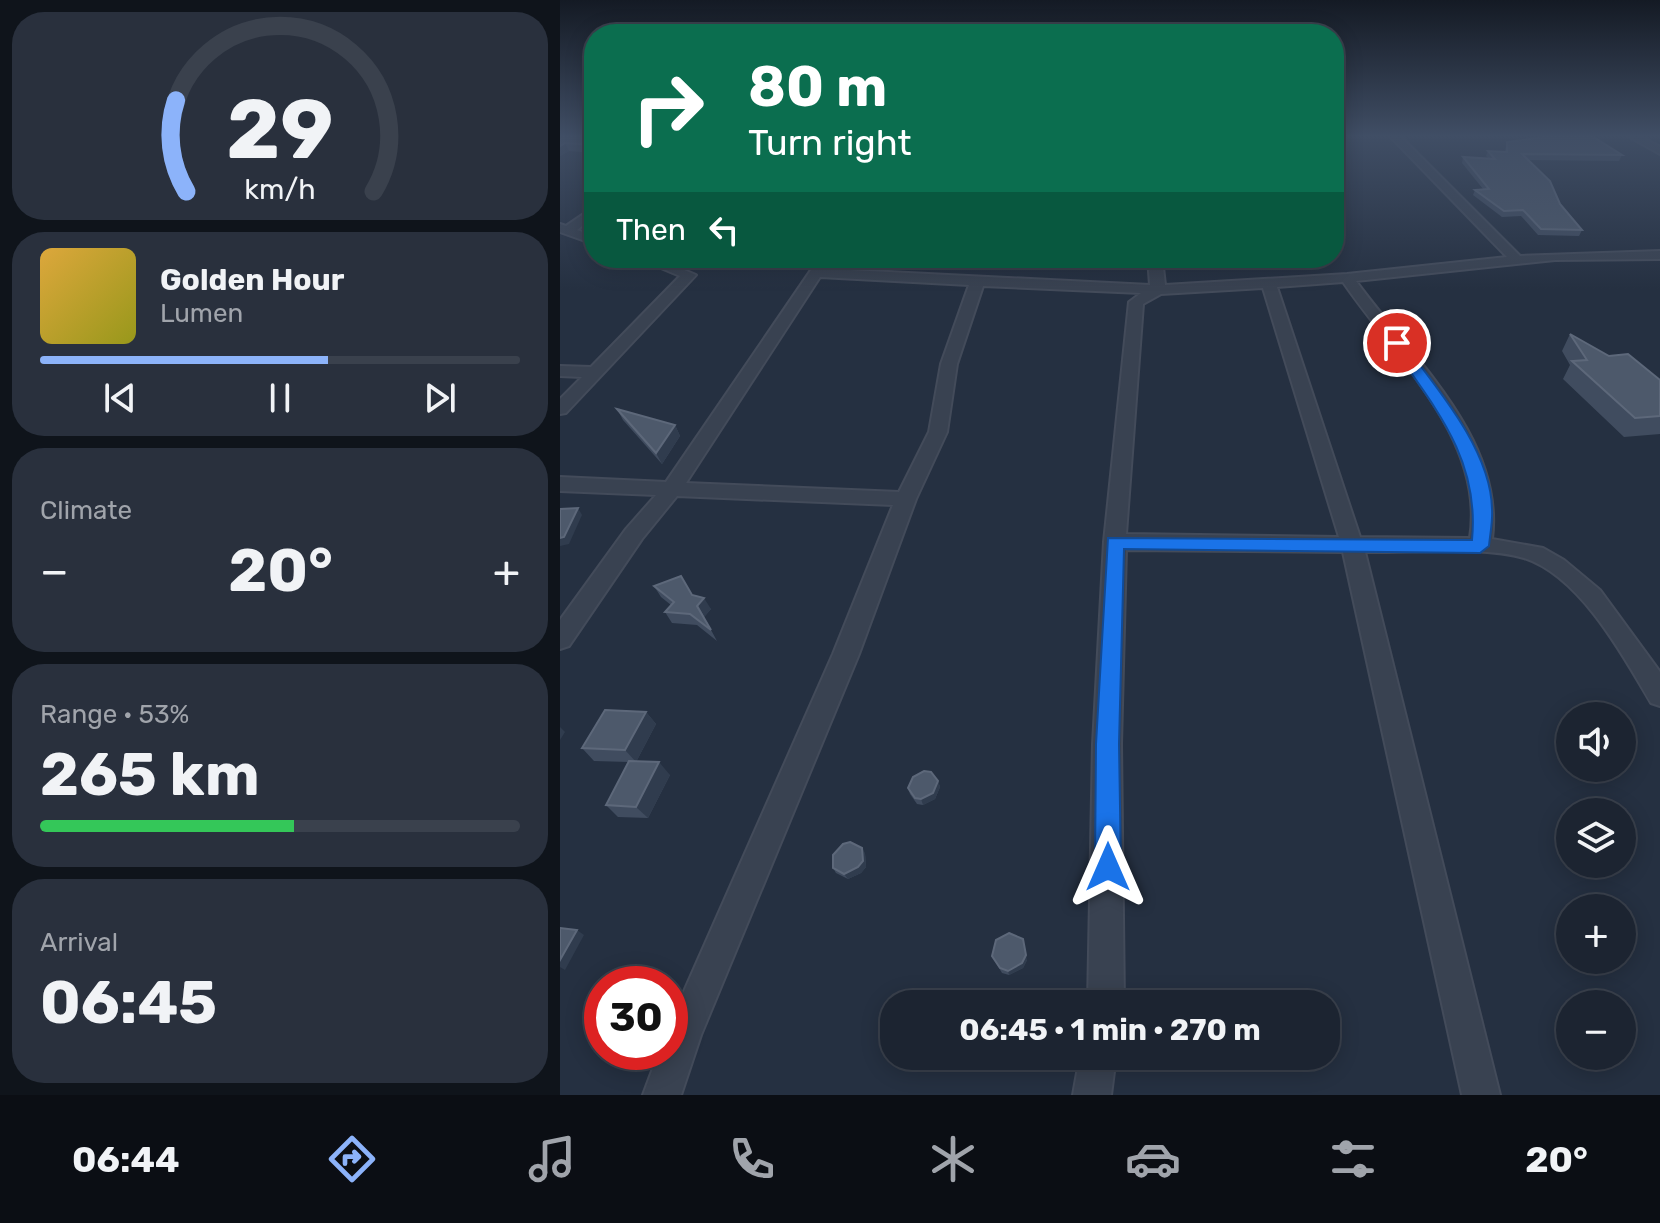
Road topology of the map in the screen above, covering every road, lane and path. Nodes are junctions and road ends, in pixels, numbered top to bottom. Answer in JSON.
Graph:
{"nodes":[{"id":1,"x":1445,"y":187,"type":"edge"},
{"id":2,"x":584,"y":217,"type":"edge"},
{"id":3,"x":564,"y":229,"type":"edge"},
{"id":4,"x":584,"y":236,"type":"edge"},
{"id":5,"x":1660,"y":255,"type":"edge"},
{"id":6,"x":1516,"y":259,"type":"junction"},
{"id":7,"x":670,"y":268,"type":"edge"},
{"id":8,"x":822,"y":268,"type":"edge"},
{"id":9,"x":1156,"y":268,"type":"edge"},
{"id":10,"x":816,"y":273,"type":"junction"},
{"id":11,"x":1347,"y":278,"type":"junction"},
{"id":12,"x":978,"y":280,"type":"junction"},
{"id":13,"x":1269,"y":283,"type":"junction"},
{"id":14,"x":1158,"y":290,"type":"junction"},
{"id":15,"x":560,"y":371,"type":"edge"},
{"id":16,"x":592,"y":372,"type":"junction"},
{"id":17,"x":560,"y":409,"type":"edge"},
{"id":18,"x":560,"y":484,"type":"edge"},
{"id":19,"x":672,"y":489,"type":"junction"},
{"id":20,"x":906,"y":499,"type":"junction"},
{"id":21,"x":1115,"y":542,"type":"junction"},
{"id":22,"x":1352,"y":545,"type":"junction"},
{"id":23,"x":1480,"y":546,"type":"junction"},
{"id":24,"x":560,"y":639,"type":"edge"},
{"id":25,"x":1660,"y":695,"type":"edge"},
{"id":26,"x":1106,"y":990,"type":"edge"},
{"id":27,"x":1096,"y":1070,"type":"edge"},
{"id":28,"x":662,"y":1095,"type":"edge"},
{"id":29,"x":1092,"y":1095,"type":"edge"},
{"id":30,"x":1481,"y":1095,"type":"edge"}],
"edges":[{"from":1,"to":6,"type":"street"},
{"from":2,"to":3,"type":"street"},
{"from":3,"to":4,"type":"street"},
{"from":5,"to":6,"type":"street"},
{"from":6,"to":11,"type":"street"},
{"from":7,"to":16,"type":"street"},
{"from":8,"to":10,"type":"street"},
{"from":9,"to":14,"type":"street"},
{"from":10,"to":12,"type":"street"},
{"from":10,"to":19,"type":"street"},
{"from":11,"to":13,"type":"street"},
{"from":11,"to":23,"type":"street"},
{"from":12,"to":14,"type":"street"},
{"from":12,"to":20,"type":"street"},
{"from":13,"to":14,"type":"street"},
{"from":13,"to":22,"type":"street"},
{"from":14,"to":21,"type":"street"},
{"from":15,"to":16,"type":"street"},
{"from":16,"to":17,"type":"street"},
{"from":18,"to":19,"type":"street"},
{"from":19,"to":20,"type":"street"},
{"from":19,"to":24,"type":"street"},
{"from":20,"to":28,"type":"street"},
{"from":21,"to":22,"type":"street"},
{"from":21,"to":26,"type":"street"},
{"from":22,"to":23,"type":"street"},
{"from":22,"to":30,"type":"street"},
{"from":23,"to":25,"type":"street"},
{"from":27,"to":29,"type":"street"}]}
